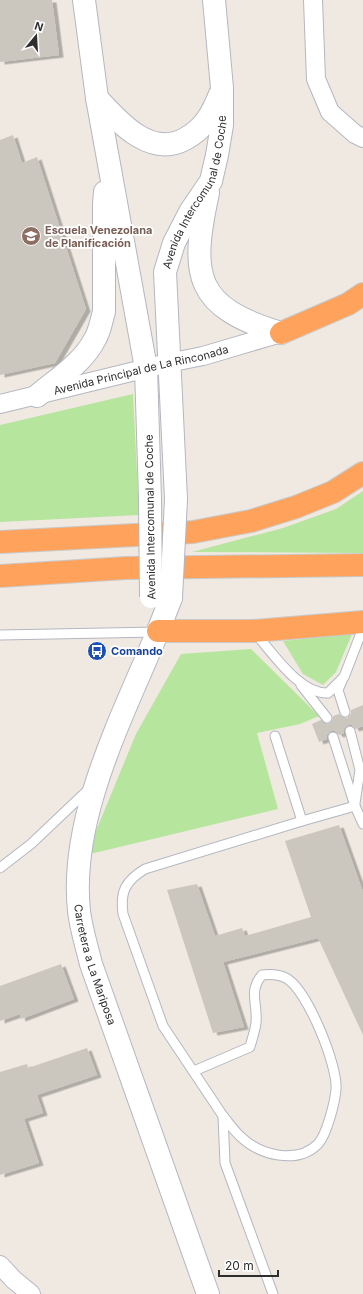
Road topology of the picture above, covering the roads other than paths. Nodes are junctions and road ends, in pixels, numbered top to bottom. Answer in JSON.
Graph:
{"nodes":[{"id":1,"x":84,"y":0,"type":"edge"},
{"id":2,"x":214,"y":0,"type":"edge"},
{"id":3,"x":313,"y":0,"type":"edge"},
{"id":4,"x":222,"y":88,"type":"junction"},
{"id":5,"x":97,"y":98,"type":"junction"},
{"id":6,"x":363,"y":138,"type":"edge"},
{"id":7,"x":109,"y":165,"type":"junction"},
{"id":8,"x":211,"y":181,"type":"junction"},
{"id":9,"x":363,"y":294,"type":"edge"},
{"id":10,"x":281,"y":333,"type":"junction"},
{"id":11,"x":168,"y":362,"type":"junction"},
{"id":12,"x":146,"y":368,"type":"junction"},
{"id":13,"x":37,"y":396,"type":"junction"},
{"id":14,"x":0,"y":404,"type":"edge"},
{"id":15,"x":363,"y":473,"type":"edge"},
{"id":16,"x":0,"y":542,"type":"edge"},
{"id":17,"x":363,"y":565,"type":"edge"},
{"id":18,"x":0,"y":576,"type":"edge"},
{"id":19,"x":161,"y":597,"type":"junction"},
{"id":20,"x":363,"y":622,"type":"edge"},
{"id":21,"x":363,"y":628,"type":"edge"},
{"id":22,"x":253,"y":631,"type":"junction"},
{"id":23,"x":158,"y":632,"type":"junction"},
{"id":24,"x":0,"y":635,"type":"edge"},
{"id":25,"x":344,"y":677,"type":"junction"},
{"id":26,"x":297,"y":681,"type":"junction"},
{"id":27,"x":345,"y":712,"type":"dead end"},
{"id":28,"x":327,"y":718,"type":"dead end"},
{"id":29,"x":350,"y":731,"type":"dead end"},
{"id":30,"x":275,"y":736,"type":"dead end"},
{"id":31,"x":333,"y":737,"type":"dead end"},
{"id":32,"x":95,"y":784,"type":"junction"},
{"id":33,"x":355,"y":806,"type":"junction"},
{"id":34,"x":302,"y":820,"type":"junction"},
{"id":35,"x":363,"y":824,"type":"edge"},
{"id":36,"x":0,"y":868,"type":"edge"},
{"id":37,"x":194,"y":1071,"type":"junction"},
{"id":38,"x":223,"y":1116,"type":"junction"},
{"id":39,"x":0,"y":1265,"type":"edge"},
{"id":40,"x":31,"y":1294,"type":"edge"},
{"id":41,"x":208,"y":1294,"type":"edge"},
{"id":42,"x":273,"y":1294,"type":"edge"}],
"edges":[{"from":1,"to":5,"type":"main road","name":"Avenida Intercomunal de Coche"},
{"from":2,"to":4,"type":"main road","name":"Avenida Intercomunal de Coche"},
{"from":3,"to":6,"type":"street"},
{"from":4,"to":5,"type":"main road"},
{"from":4,"to":8,"type":"main road","name":"Avenida Intercomunal de Coche"},
{"from":5,"to":7,"type":"main road","name":"Avenida Intercomunal de Coche"},
{"from":7,"to":12,"type":"main road","name":"Avenida Intercomunal de Coche"},
{"from":7,"to":13,"type":"main road"},
{"from":8,"to":10,"type":"main road"},
{"from":8,"to":11,"type":"main road","name":"Avenida Intercomunal de Coche"},
{"from":9,"to":10,"type":"highway"},
{"from":10,"to":11,"type":"street","name":"Avenida Principal de La Rinconada"},
{"from":11,"to":12,"type":"street","name":"Avenida Principal de La Rinconada"},
{"from":11,"to":19,"type":"main road","name":"Avenida Intercomunal de Coche","bridge":true},
{"from":12,"to":13,"type":"street","name":"Avenida Principal de La Rinconada"},
{"from":12,"to":19,"type":"main road","name":"Avenida Intercomunal de Coche","bridge":true},
{"from":13,"to":14,"type":"street","name":"Avenida Principal de La Rinconada"},
{"from":15,"to":16,"type":"highway"},
{"from":17,"to":18,"type":"highway"},
{"from":19,"to":23,"type":"main road","name":"Avenida Intercomunal de Coche"},
{"from":20,"to":22,"type":"highway"},
{"from":21,"to":25,"type":"lane"},
{"from":22,"to":23,"type":"highway"},
{"from":22,"to":26,"type":"lane"},
{"from":23,"to":24,"type":"lane"},
{"from":23,"to":32,"type":"main road","name":"Carretera a La Mariposa"},
{"from":25,"to":26,"type":"lane"},
{"from":25,"to":27,"type":"lane"},
{"from":26,"to":28,"type":"lane"},
{"from":29,"to":33,"type":"lane"},
{"from":30,"to":34,"type":"lane"},
{"from":31,"to":33,"type":"lane"},
{"from":32,"to":36,"type":"lane"},
{"from":32,"to":41,"type":"main road","name":"Carretera a La Mariposa"},
{"from":33,"to":34,"type":"lane"},
{"from":33,"to":35,"type":"lane"},
{"from":34,"to":37,"type":"lane"},
{"from":37,"to":38,"type":"lane"},
{"from":37,"to":38,"type":"lane"},
{"from":38,"to":42,"type":"lane"},
{"from":39,"to":40,"type":"street"}]}
